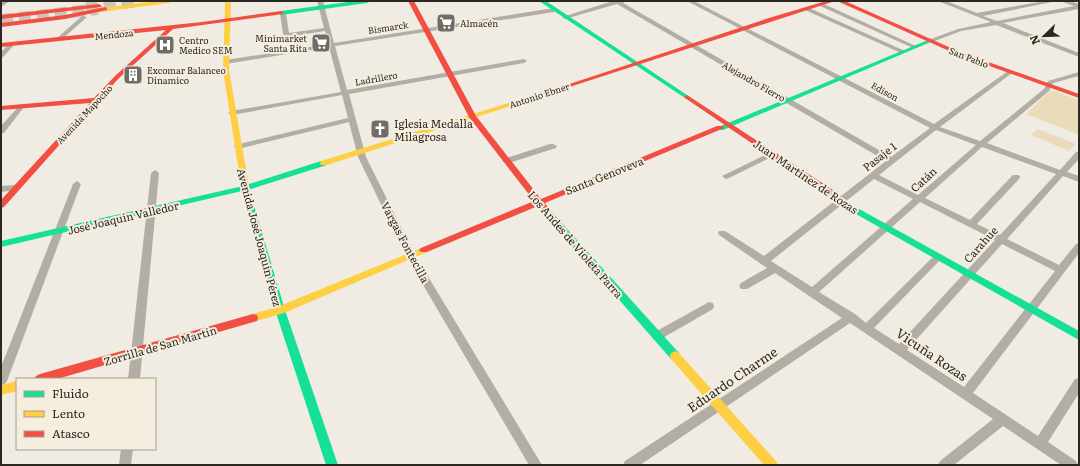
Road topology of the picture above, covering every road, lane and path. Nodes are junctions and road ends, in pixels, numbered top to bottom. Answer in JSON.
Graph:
{"nodes":[{"id":1,"x":7,"y":1,"type":"edge"},
{"id":2,"x":139,"y":1,"type":"edge"},
{"id":3,"x":169,"y":1,"type":"edge"},
{"id":4,"x":228,"y":1,"type":"edge"},
{"id":5,"x":366,"y":1,"type":"edge"},
{"id":6,"x":411,"y":1,"type":"edge"},
{"id":7,"x":542,"y":1,"type":"edge"},
{"id":8,"x":619,"y":1,"type":"edge"},
{"id":9,"x":690,"y":1,"type":"edge"},
{"id":10,"x":832,"y":1,"type":"edge"},
{"id":11,"x":836,"y":1,"type":"edge"},
{"id":12,"x":840,"y":1,"type":"edge"},
{"id":13,"x":941,"y":1,"type":"edge"},
{"id":14,"x":1054,"y":1,"type":"edge"},
{"id":15,"x":1063,"y":1,"type":"edge"},
{"id":16,"x":321,"y":4,"type":"edge"},
{"id":17,"x":1,"y":5,"type":"edge"},
{"id":18,"x":102,"y":5,"type":"edge"},
{"id":19,"x":822,"y":5,"type":"junction"},
{"id":20,"x":1079,"y":7,"type":"edge"},
{"id":21,"x":807,"y":9,"type":"junction"},
{"id":22,"x":554,"y":10,"type":"junction"},
{"id":23,"x":861,"y":11,"type":"junction"},
{"id":24,"x":283,"y":13,"type":"junction"},
{"id":25,"x":977,"y":15,"type":"junction"},
{"id":26,"x":1,"y":16,"type":"edge"},
{"id":27,"x":84,"y":17,"type":"tunnel mouth"},
{"id":28,"x":565,"y":17,"type":"junction"},
{"id":29,"x":227,"y":21,"type":"junction"},
{"id":30,"x":997,"y":23,"type":"junction"},
{"id":31,"x":1,"y":24,"type":"edge"},
{"id":32,"x":171,"y":28,"type":"junction"},
{"id":33,"x":742,"y":28,"type":"junction"},
{"id":34,"x":327,"y":29,"type":"junction"},
{"id":35,"x":427,"y":30,"type":"junction"},
{"id":36,"x":58,"y":40,"type":"junction"},
{"id":37,"x":930,"y":41,"type":"junction"},
{"id":38,"x":12,"y":44,"type":"junction"},
{"id":39,"x":332,"y":45,"type":"junction"},
{"id":40,"x":692,"y":45,"type":"junction"},
{"id":41,"x":1,"y":46,"type":"edge"},
{"id":42,"x":916,"y":47,"type":"junction"},
{"id":43,"x":903,"y":52,"type":"junction"},
{"id":44,"x":1079,"y":55,"type":"edge"},
{"id":45,"x":1,"y":56,"type":"edge"},
{"id":46,"x":524,"y":60,"type":"dead end"},
{"id":47,"x":226,"y":62,"type":"junction"},
{"id":48,"x":636,"y":63,"type":"junction"},
{"id":49,"x":1010,"y":72,"type":"junction"},
{"id":50,"x":450,"y":74,"type":"junction"},
{"id":51,"x":1079,"y":74,"type":"edge"},
{"id":52,"x":839,"y":78,"type":"junction"},
{"id":53,"x":1049,"y":85,"type":"junction"},
{"id":54,"x":344,"y":93,"type":"junction"},
{"id":55,"x":1079,"y":96,"type":"edge"},
{"id":56,"x":96,"y":100,"type":"junction"},
{"id":57,"x":787,"y":100,"type":"junction"},
{"id":58,"x":22,"y":106,"type":"junction"},
{"id":59,"x":1,"y":108,"type":"edge"},
{"id":60,"x":232,"y":113,"type":"junction"},
{"id":61,"x":473,"y":117,"type":"junction"},
{"id":62,"x":351,"y":119,"type":"junction"},
{"id":63,"x":728,"y":124,"type":"junction"},
{"id":64,"x":934,"y":128,"type":"junction"},
{"id":65,"x":1,"y":131,"type":"edge"},
{"id":66,"x":981,"y":144,"type":"junction"},
{"id":67,"x":553,"y":146,"type":"dead end"},
{"id":68,"x":238,"y":147,"type":"junction"},
{"id":69,"x":360,"y":153,"type":"junction"},
{"id":70,"x":774,"y":154,"type":"junction"},
{"id":71,"x":1079,"y":154,"type":"edge"},
{"id":72,"x":506,"y":161,"type":"junction"},
{"id":73,"x":892,"y":161,"type":"junction"},
{"id":74,"x":155,"y":173,"type":"dead end"},
{"id":75,"x":1061,"y":173,"type":"junction"},
{"id":76,"x":873,"y":175,"type":"junction"},
{"id":77,"x":726,"y":176,"type":"dead end"},
{"id":78,"x":1016,"y":177,"type":"dead end"},
{"id":79,"x":1079,"y":179,"type":"edge"},
{"id":80,"x":77,"y":184,"type":"dead end"},
{"id":81,"x":15,"y":188,"type":"junction"},
{"id":82,"x":245,"y":188,"type":"junction"},
{"id":83,"x":1,"y":189,"type":"edge"},
{"id":84,"x":920,"y":198,"type":"junction"},
{"id":85,"x":841,"y":201,"type":"junction"},
{"id":86,"x":538,"y":202,"type":"junction"},
{"id":87,"x":1,"y":205,"type":"edge"},
{"id":88,"x":151,"y":210,"type":"junction"},
{"id":89,"x":971,"y":224,"type":"junction"},
{"id":90,"x":886,"y":228,"type":"junction"},
{"id":91,"x":59,"y":231,"type":"junction"},
{"id":92,"x":722,"y":233,"type":"dead end"},
{"id":93,"x":1001,"y":239,"type":"junction"},
{"id":94,"x":1,"y":244,"type":"edge"},
{"id":95,"x":1079,"y":246,"type":"edge"},
{"id":96,"x":411,"y":256,"type":"junction"},
{"id":97,"x":938,"y":256,"type":"junction"},
{"id":98,"x":764,"y":261,"type":"junction"},
{"id":99,"x":775,"y":268,"type":"junction"},
{"id":100,"x":1060,"y":270,"type":"junction"},
{"id":101,"x":969,"y":274,"type":"junction"},
{"id":102,"x":744,"y":286,"type":"dead end"},
{"id":103,"x":813,"y":292,"type":"junction"},
{"id":104,"x":709,"y":306,"type":"dead end"},
{"id":105,"x":1031,"y":308,"type":"junction"},
{"id":106,"x":280,"y":310,"type":"junction"},
{"id":107,"x":851,"y":317,"type":"junction"},
{"id":108,"x":868,"y":328,"type":"junction"},
{"id":109,"x":657,"y":336,"type":"junction"},
{"id":110,"x":1079,"y":336,"type":"edge"},
{"id":111,"x":900,"y":350,"type":"junction"},
{"id":112,"x":137,"y":352,"type":"junction"},
{"id":113,"x":44,"y":378,"type":"edge"},
{"id":114,"x":134,"y":378,"type":"edge"},
{"id":115,"x":1,"y":381,"type":"edge"},
{"id":116,"x":1079,"y":383,"type":"edge"},
{"id":117,"x":16,"y":386,"type":"edge"},
{"id":118,"x":1,"y":390,"type":"edge"},
{"id":119,"x":966,"y":394,"type":"junction"},
{"id":120,"x":719,"y":405,"type":"junction"},
{"id":121,"x":1003,"y":419,"type":"junction"},
{"id":122,"x":1040,"y":444,"type":"junction"},
{"id":123,"x":127,"y":450,"type":"edge"},
{"id":124,"x":125,"y":465,"type":"edge"},
{"id":125,"x":332,"y":465,"type":"edge"},
{"id":126,"x":536,"y":465,"type":"edge"},
{"id":127,"x":629,"y":465,"type":"edge"},
{"id":128,"x":772,"y":465,"type":"edge"},
{"id":129,"x":944,"y":465,"type":"edge"},
{"id":130,"x":1072,"y":465,"type":"edge"}],
"edges":[{"from":1,"to":17,"type":"street"},
{"from":2,"to":18,"type":"main road"},
{"from":3,"to":18,"type":"main road"},
{"from":4,"to":29,"type":"main road","name":"Avenida José Joaquín Pérez"},
{"from":5,"to":16,"type":"main road","name":"Mendoza"},
{"from":6,"to":35,"type":"main road","name":"Los Andes de Violeta Parra"},
{"from":7,"to":22,"type":"main road","name":"Juan Martínez de Rozas"},
{"from":8,"to":28,"type":"street"},
{"from":8,"to":40,"type":"street","name":"Alejandro Fierro"},
{"from":9,"to":33,"type":"street","name":"Edison"},
{"from":10,"to":19,"type":"main road","name":"Antonio Ebner"},
{"from":11,"to":23,"type":"main road","name":"San Pablo"},
{"from":12,"to":23,"type":"main road","name":"San Pablo"},
{"from":13,"to":25,"type":"street"},
{"from":14,"to":25,"type":"street"},
{"from":15,"to":20,"type":"street"},
{"from":16,"to":24,"type":"main road","name":"Mendoza"},
{"from":16,"to":34,"type":"street","name":"Vargas Fontecilla"},
{"from":18,"to":26,"type":"main road"},
{"from":18,"to":31,"type":"main road"},
{"from":19,"to":21,"type":"main road","name":"Antonio Ebner"},
{"from":19,"to":42,"type":"street"},
{"from":20,"to":30,"type":"street"},
{"from":21,"to":33,"type":"main road","name":"Antonio Ebner"},
{"from":21,"to":43,"type":"street"},
{"from":22,"to":28,"type":"main road","name":"Juan Martínez de Rozas"},
{"from":22,"to":35,"type":"street","name":"Bismarck"},
{"from":23,"to":37,"type":"main road","name":"San Pablo"},
{"from":24,"to":29,"type":"main road","name":"Mendoza"},
{"from":24,"to":34,"type":"street"},
{"from":25,"to":30,"type":"street"},
{"from":27,"to":36,"type":"street"},
{"from":28,"to":48,"type":"main road","name":"Juan Martínez de Rozas"},
{"from":29,"to":32,"type":"main road","name":"Mendoza"},
{"from":29,"to":47,"type":"main road","name":"Avenida José Joaquín Pérez"},
{"from":30,"to":37,"type":"street"},
{"from":30,"to":44,"type":"street"},
{"from":32,"to":36,"type":"main road","name":"Mendoza"},
{"from":32,"to":56,"type":"main road","name":"Avenida Mapocho"},
{"from":33,"to":40,"type":"main road","name":"Antonio Ebner"},
{"from":33,"to":52,"type":"street","name":"Edison"},
{"from":34,"to":39,"type":"street","name":"Vargas Fontecilla"},
{"from":35,"to":39,"type":"street","name":"Bismarck"},
{"from":35,"to":50,"type":"main road","name":"Los Andes de Violeta Parra"},
{"from":36,"to":38,"type":"main road","name":"Mendoza"},
{"from":37,"to":42,"type":"main road","name":"Santa Genoveva"},
{"from":37,"to":49,"type":"main road","name":"San Pablo"},
{"from":38,"to":41,"type":"main road","name":"Mendoza"},
{"from":38,"to":45,"type":"street"},
{"from":39,"to":47,"type":"street","name":"Bismarck"},
{"from":39,"to":54,"type":"street","name":"Vargas Fontecilla"},
{"from":40,"to":48,"type":"main road","name":"Antonio Ebner"},
{"from":40,"to":57,"type":"street","name":"Alejandro Fierro"},
{"from":42,"to":43,"type":"main road","name":"Santa Genoveva"},
{"from":43,"to":52,"type":"main road","name":"Santa Genoveva"},
{"from":46,"to":50,"type":"street","name":"Ladrillero"},
{"from":47,"to":60,"type":"main road","name":"Avenida José Joaquín Pérez"},
{"from":48,"to":61,"type":"main road","name":"Antonio Ebner"},
{"from":48,"to":63,"type":"main road","name":"Juan Martínez de Rozas"},
{"from":49,"to":53,"type":"main road","name":"San Pablo"},
{"from":49,"to":64,"type":"street","name":"Pasaje 1"},
{"from":50,"to":54,"type":"street","name":"Ladrillero"},
{"from":50,"to":61,"type":"main road","name":"Los Andes de Violeta Parra"},
{"from":51,"to":53,"type":"street"},
{"from":52,"to":57,"type":"main road","name":"Santa Genoveva"},
{"from":52,"to":64,"type":"street","name":"Edison"},
{"from":53,"to":55,"type":"main road","name":"San Pablo"},
{"from":53,"to":66,"type":"street","name":"Catán"},
{"from":54,"to":60,"type":"street","name":"Ladrillero"},
{"from":54,"to":62,"type":"street","name":"Vargas Fontecilla"},
{"from":56,"to":58,"type":"main road"},
{"from":56,"to":81,"type":"main road","name":"Avenida Mapocho"},
{"from":57,"to":63,"type":"main road","name":"Santa Genoveva"},
{"from":57,"to":73,"type":"street","name":"Alejandro Fierro"},
{"from":58,"to":59,"type":"main road"},
{"from":58,"to":65,"type":"street"},
{"from":60,"to":68,"type":"main road","name":"Avenida José Joaquín Pérez"},
{"from":61,"to":69,"type":"main road","name":"Antonio Ebner"},
{"from":61,"to":72,"type":"main road","name":"Los Andes de Violeta Parra"},
{"from":62,"to":68,"type":"street"},
{"from":62,"to":69,"type":"street","name":"Vargas Fontecilla"},
{"from":63,"to":70,"type":"main road","name":"Juan Martínez de Rozas"},
{"from":63,"to":86,"type":"main road","name":"Santa Genoveva"},
{"from":64,"to":66,"type":"street","name":"Edison"},
{"from":64,"to":73,"type":"street","name":"Pasaje 1"},
{"from":66,"to":75,"type":"street","name":"Edison"},
{"from":66,"to":84,"type":"street","name":"Catán"},
{"from":67,"to":72,"type":"street"},
{"from":68,"to":82,"type":"main road","name":"Avenida José Joaquín Pérez"},
{"from":69,"to":82,"type":"main road","name":"Antonio Ebner"},
{"from":69,"to":96,"type":"street","name":"Vargas Fontecilla"},
{"from":70,"to":77,"type":"street"},
{"from":70,"to":85,"type":"main road","name":"Juan Martínez de Rozas"},
{"from":71,"to":75,"type":"street","name":"Carahue"},
{"from":72,"to":86,"type":"main road","name":"Los Andes de Violeta Parra"},
{"from":73,"to":76,"type":"street","name":"Pasaje 1"},
{"from":74,"to":88,"type":"street"},
{"from":75,"to":79,"type":"street","name":"Edison"},
{"from":75,"to":93,"type":"street","name":"Carahue"},
{"from":76,"to":84,"type":"street"},
{"from":76,"to":85,"type":"street","name":"Pasaje 1"},
{"from":78,"to":89,"type":"street"},
{"from":80,"to":91,"type":"street"},
{"from":81,"to":83,"type":"street"},
{"from":81,"to":87,"type":"main road","name":"Avenida Mapocho"},
{"from":82,"to":88,"type":"main road","name":"José Joaquín Valledor"},
{"from":82,"to":106,"type":"main road","name":"Avenida José Joaquín Pérez"},
{"from":84,"to":89,"type":"street"},
{"from":84,"to":90,"type":"street","name":"Catán"},
{"from":85,"to":90,"type":"main road","name":"Juan Martínez de Rozas"},
{"from":85,"to":98,"type":"street","name":"Pasaje 1"},
{"from":86,"to":96,"type":"main road","name":"Santa Genoveva"},
{"from":86,"to":109,"type":"main road","name":"Los Andes de Violeta Parra"},
{"from":88,"to":91,"type":"main road","name":"José Joaquín Valledor"},
{"from":88,"to":112,"type":"street"},
{"from":89,"to":93,"type":"street"},
{"from":90,"to":97,"type":"main road","name":"Juan Martínez de Rozas"},
{"from":90,"to":103,"type":"street","name":"Catán"},
{"from":91,"to":94,"type":"main road","name":"José Joaquín Valledor"},
{"from":91,"to":115,"type":"street"},
{"from":92,"to":98,"type":"street","name":"Vicuña Rozas"},
{"from":93,"to":100,"type":"street"},
{"from":93,"to":101,"type":"street","name":"Carahue"},
{"from":95,"to":100,"type":"street"},
{"from":96,"to":106,"type":"main road","name":"Santa Genoveva"},
{"from":96,"to":126,"type":"street","name":"Vargas Fontecilla"},
{"from":97,"to":101,"type":"main road","name":"Juan Martínez de Rozas"},
{"from":97,"to":108,"type":"street"},
{"from":98,"to":99,"type":"street","name":"Vicuña Rozas"},
{"from":99,"to":102,"type":"street"},
{"from":99,"to":103,"type":"street","name":"Vicuña Rozas"},
{"from":100,"to":105,"type":"street"},
{"from":101,"to":105,"type":"main road","name":"Juan Martínez de Rozas"},
{"from":101,"to":111,"type":"street","name":"Carahue"},
{"from":103,"to":107,"type":"street","name":"Vicuña Rozas"},
{"from":104,"to":109,"type":"street"},
{"from":105,"to":110,"type":"main road","name":"Juan Martínez de Rozas"},
{"from":105,"to":119,"type":"street"},
{"from":106,"to":112,"type":"main road","name":"Zorrilla de San Martín"},
{"from":106,"to":125,"type":"main road","name":"Avenida José Joaquín Pérez"},
{"from":107,"to":108,"type":"street","name":"Vicuña Rozas"},
{"from":107,"to":120,"type":"street","name":"Eduardo Charme"},
{"from":108,"to":111,"type":"street","name":"Vicuña Rozas"},
{"from":109,"to":120,"type":"main road","name":"Los Andes de Violeta Parra"},
{"from":111,"to":119,"type":"street","name":"Vicuña Rozas"},
{"from":112,"to":113,"type":"main road","name":"Zorrilla de San Martín"},
{"from":112,"to":114,"type":"street"},
{"from":116,"to":122,"type":"street"},
{"from":117,"to":118,"type":"main road"},
{"from":119,"to":121,"type":"street","name":"Vicuña Rozas"},
{"from":120,"to":127,"type":"street","name":"Eduardo Charme"},
{"from":120,"to":128,"type":"main road","name":"Los Andes de Violeta Parra"},
{"from":121,"to":122,"type":"street","name":"Vicuña Rozas"},
{"from":121,"to":129,"type":"street"},
{"from":122,"to":130,"type":"street","name":"Vicuña Rozas"},
{"from":123,"to":124,"type":"street"}]}
